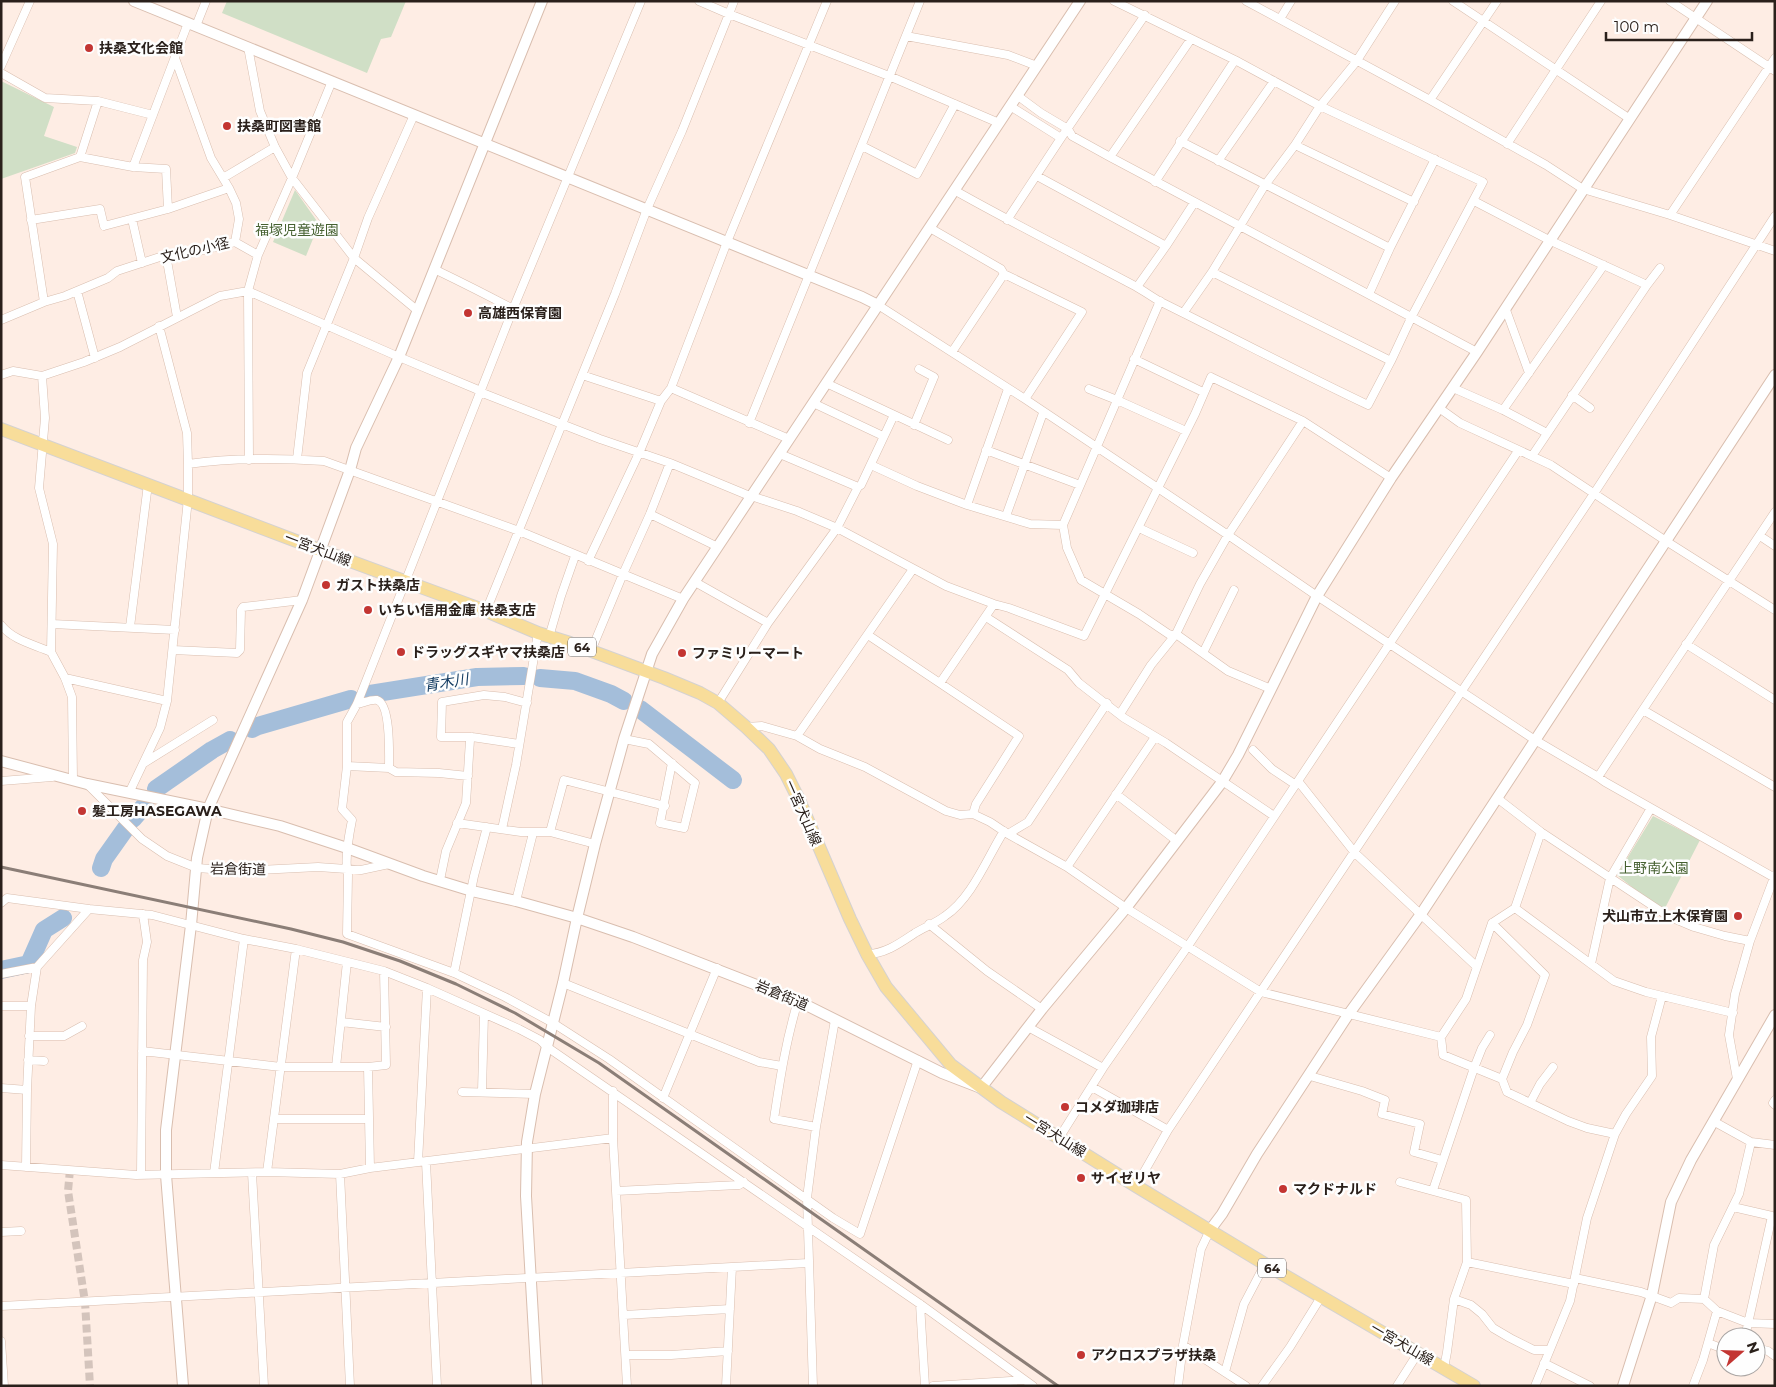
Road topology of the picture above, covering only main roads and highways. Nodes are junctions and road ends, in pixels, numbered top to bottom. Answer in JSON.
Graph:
{"nodes":[{"id":1,"x":1,"y":429,"type":"edge"},
{"id":2,"x":1474,"y":1386,"type":"edge"}],
"edges":[{"from":1,"to":2,"type":"main road","name":"一宮犬山線","number":"64"}]}
